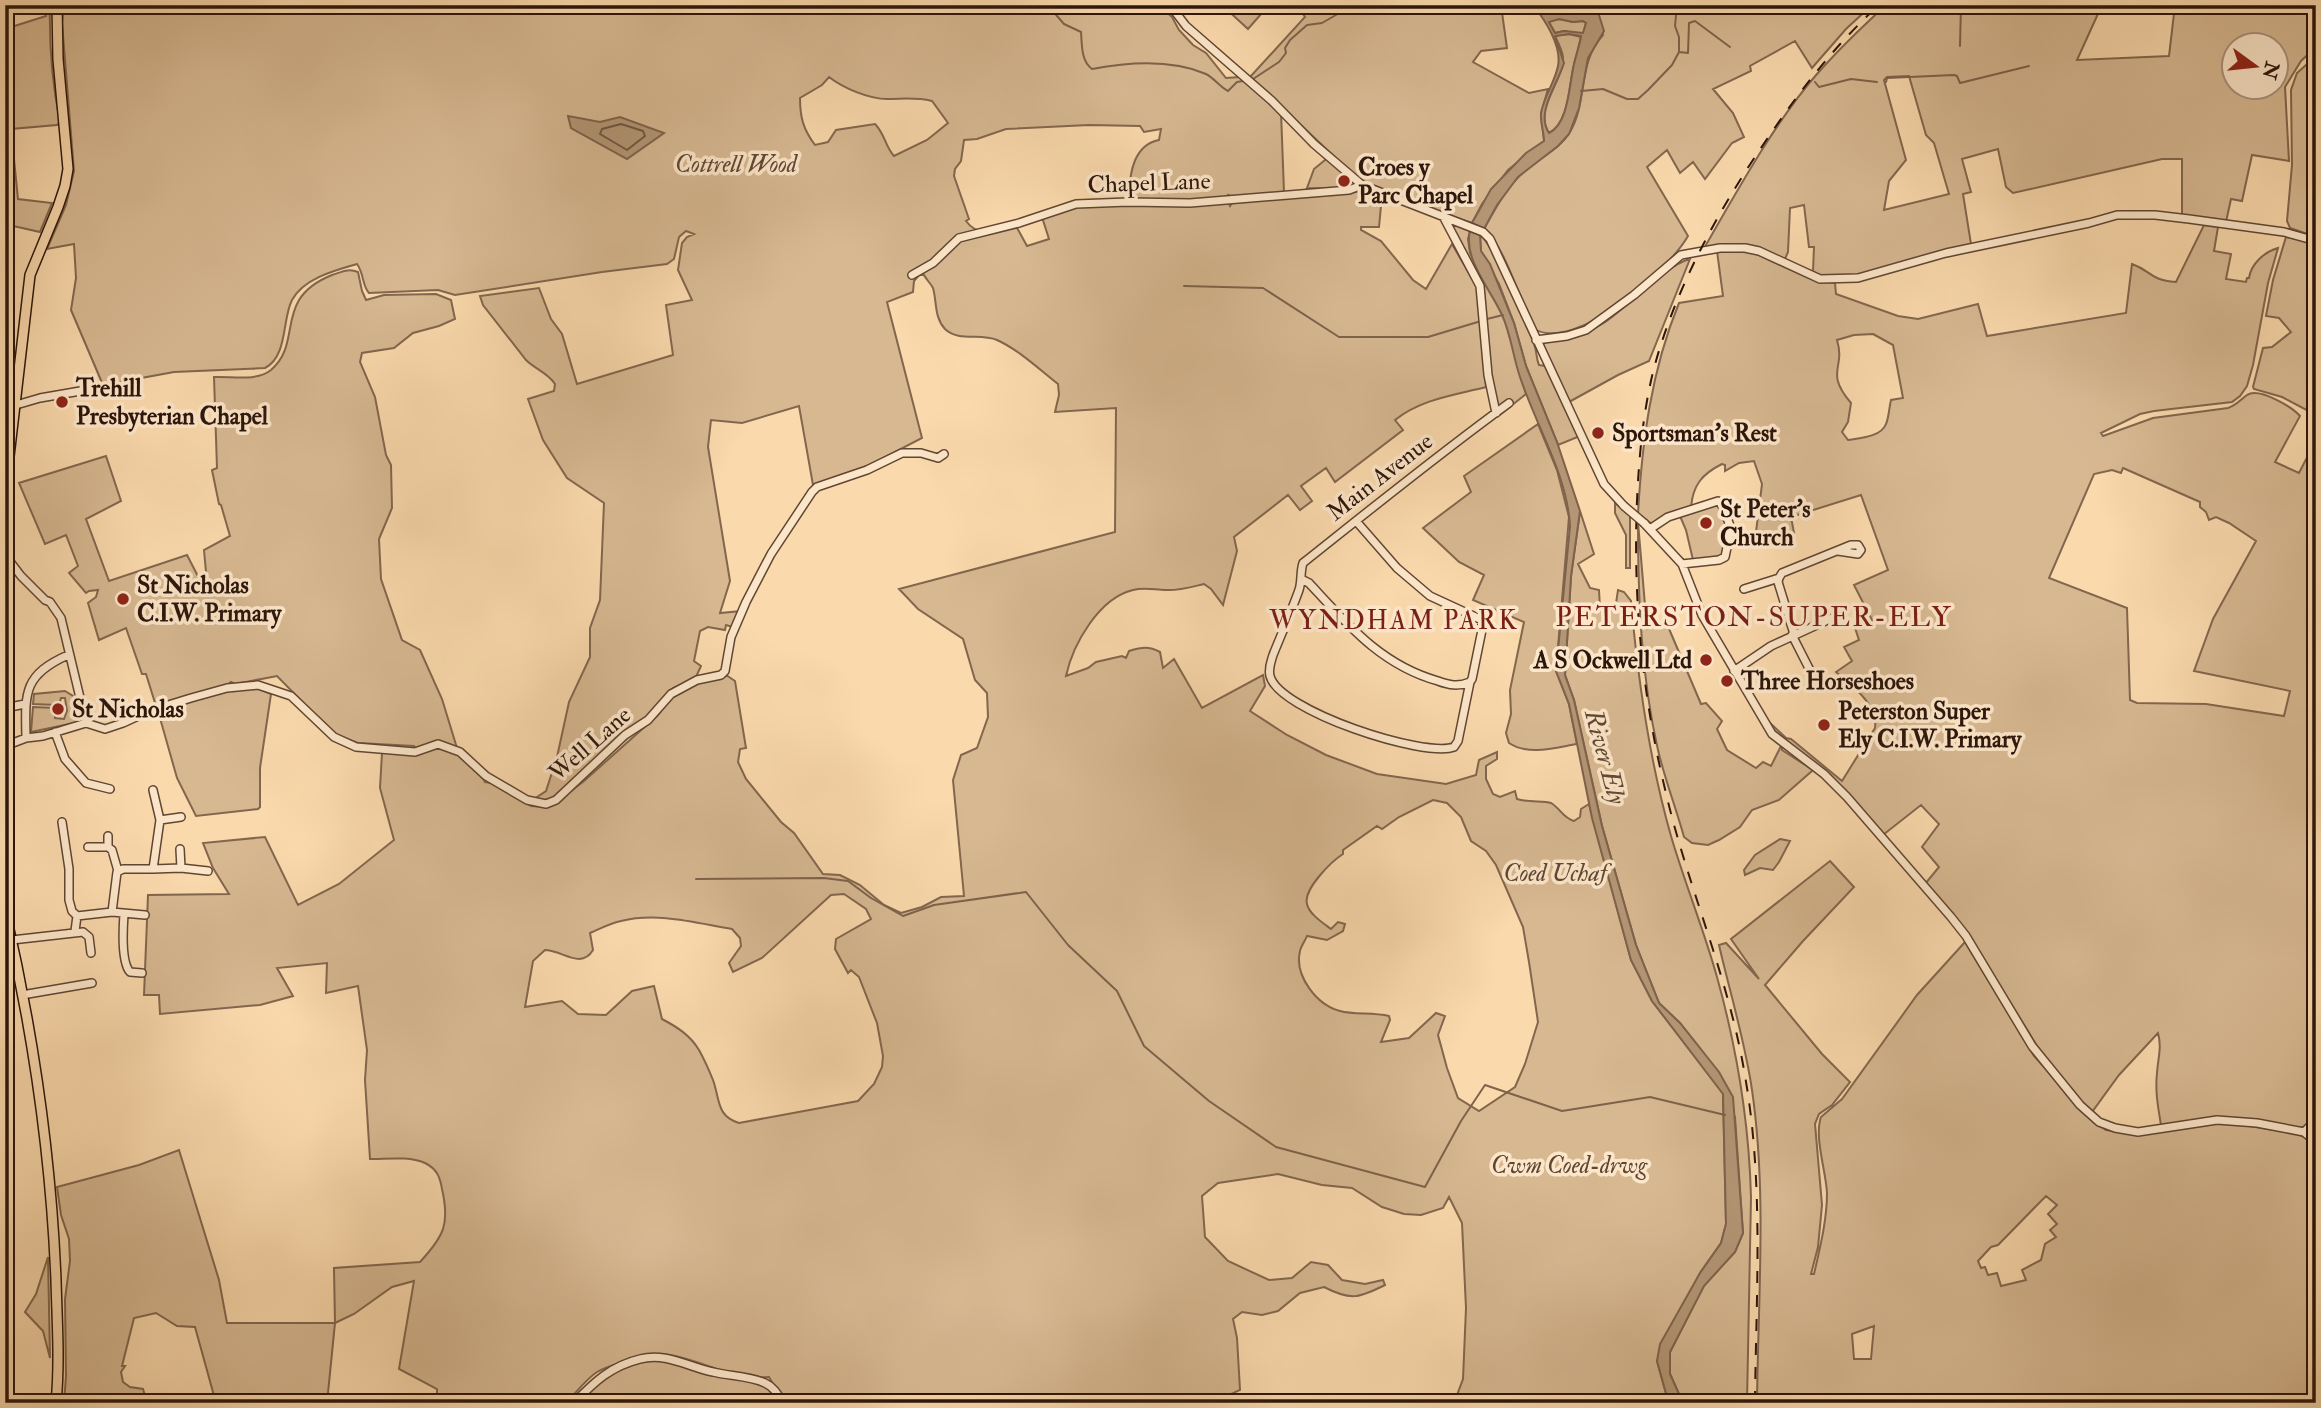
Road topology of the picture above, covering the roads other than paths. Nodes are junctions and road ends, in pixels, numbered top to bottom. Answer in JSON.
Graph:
{"nodes":[{"id":1,"x":57,"y":5,"type":"edge"},
{"id":2,"x":1170,"y":5,"type":"edge"},
{"id":3,"x":1362,"y":185,"type":"junction"},
{"id":4,"x":1443,"y":216,"type":"junction"},
{"id":5,"x":2316,"y":241,"type":"edge"},
{"id":6,"x":912,"y":275,"type":"dead end"},
{"id":7,"x":1536,"y":340,"type":"junction"},
{"id":8,"x":115,"y":384,"type":"dead end"},
{"id":9,"x":1509,"y":403,"type":"dead end"},
{"id":10,"x":16,"y":405,"type":"junction"},
{"id":11,"x":1496,"y":413,"type":"junction"},
{"id":12,"x":944,"y":454,"type":"dead end"},
{"id":13,"x":5,"y":491,"type":"edge"},
{"id":14,"x":1356,"y":521,"type":"junction"},
{"id":15,"x":1647,"y":526,"type":"junction"},
{"id":16,"x":1838,"y":551,"type":"dead end"},
{"id":17,"x":5,"y":555,"type":"edge"},
{"id":18,"x":1682,"y":564,"type":"junction"},
{"id":19,"x":1779,"y":578,"type":"junction"},
{"id":20,"x":1301,"y":579,"type":"junction"},
{"id":21,"x":1744,"y":589,"type":"dead end"},
{"id":22,"x":1832,"y":618,"type":"dead end"},
{"id":23,"x":1793,"y":635,"type":"junction"},
{"id":24,"x":68,"y":655,"type":"junction"},
{"id":25,"x":1734,"y":671,"type":"junction"},
{"id":26,"x":1470,"y":682,"type":"junction"},
{"id":27,"x":1816,"y":682,"type":"dead end"},
{"id":28,"x":25,"y":704,"type":"junction"},
{"id":29,"x":5,"y":708,"type":"edge"},
{"id":30,"x":86,"y":723,"type":"junction"},
{"id":31,"x":55,"y":732,"type":"junction"},
{"id":32,"x":26,"y":738,"type":"junction"},
{"id":33,"x":5,"y":746,"type":"edge"},
{"id":34,"x":110,"y":789,"type":"dead end"},
{"id":35,"x":153,"y":790,"type":"dead end"},
{"id":36,"x":181,"y":817,"type":"dead end"},
{"id":37,"x":160,"y":820,"type":"junction"},
{"id":38,"x":62,"y":822,"type":"dead end"},
{"id":39,"x":108,"y":836,"type":"dead end"},
{"id":40,"x":89,"y":847,"type":"dead end"},
{"id":41,"x":108,"y":847,"type":"junction"},
{"id":42,"x":180,"y":849,"type":"dead end"},
{"id":43,"x":181,"y":868,"type":"junction"},
{"id":44,"x":153,"y":869,"type":"junction"},
{"id":45,"x":118,"y":871,"type":"junction"},
{"id":46,"x":208,"y":871,"type":"dead end"},
{"id":47,"x":5,"y":911,"type":"edge"},
{"id":48,"x":112,"y":912,"type":"junction"},
{"id":49,"x":124,"y":914,"type":"junction"},
{"id":50,"x":145,"y":915,"type":"dead end"},
{"id":51,"x":77,"y":916,"type":"junction"},
{"id":52,"x":75,"y":931,"type":"junction"},
{"id":53,"x":12,"y":940,"type":"junction"},
{"id":54,"x":90,"y":953,"type":"dead end"},
{"id":55,"x":142,"y":973,"type":"dead end"},
{"id":56,"x":92,"y":982,"type":"dead end"},
{"id":57,"x":22,"y":995,"type":"junction"},
{"id":58,"x":2316,"y":1120,"type":"edge"},
{"id":59,"x":2304,"y":1132,"type":"junction"},
{"id":60,"x":2316,"y":1142,"type":"edge"},
{"id":61,"x":56,"y":1403,"type":"edge"},
{"id":62,"x":574,"y":1403,"type":"edge"},
{"id":63,"x":783,"y":1403,"type":"edge"}],
"edges":[{"from":1,"to":10,"type":"main road"},
{"from":2,"to":3,"type":"street"},
{"from":3,"to":4,"type":"street"},
{"from":3,"to":6,"type":"street","name":"Chapel Lane"},
{"from":4,"to":7,"type":"street"},
{"from":4,"to":11,"type":"street"},
{"from":5,"to":7,"type":"street"},
{"from":7,"to":15,"type":"street","bridge":true},
{"from":8,"to":10,"type":"street"},
{"from":9,"to":11,"type":"street","name":"Main Avenue"},
{"from":10,"to":13,"type":"main road"},
{"from":11,"to":14,"type":"street","name":"Main Avenue"},
{"from":12,"to":30,"type":"street","name":"Well Lane"},
{"from":14,"to":20,"type":"street","name":"Main Avenue"},
{"from":14,"to":26,"type":"street"},
{"from":15,"to":18,"type":"street"},
{"from":15,"to":18,"type":"street"},
{"from":16,"to":19,"type":"street"},
{"from":17,"to":24,"type":"street"},
{"from":18,"to":25,"type":"street"},
{"from":19,"to":21,"type":"street"},
{"from":19,"to":23,"type":"street"},
{"from":20,"to":26,"type":"street"},
{"from":20,"to":26,"type":"street","name":"Main Avenue"},
{"from":22,"to":23,"type":"street"},
{"from":23,"to":25,"type":"street"},
{"from":23,"to":27,"type":"street"},
{"from":24,"to":28,"type":"street"},
{"from":24,"to":30,"type":"street"},
{"from":25,"to":59,"type":"street"},
{"from":28,"to":29,"type":"street"},
{"from":28,"to":32,"type":"street"},
{"from":30,"to":31,"type":"street","name":"Well Lane"},
{"from":31,"to":32,"type":"street","name":"Well Lane"},
{"from":31,"to":34,"type":"street"},
{"from":32,"to":33,"type":"street","name":"Well Lane"},
{"from":35,"to":37,"type":"street"},
{"from":36,"to":37,"type":"street"},
{"from":37,"to":44,"type":"street"},
{"from":38,"to":51,"type":"street"},
{"from":39,"to":41,"type":"street"},
{"from":40,"to":41,"type":"street"},
{"from":41,"to":45,"type":"street"},
{"from":42,"to":43,"type":"street"},
{"from":43,"to":44,"type":"street"},
{"from":43,"to":46,"type":"street"},
{"from":44,"to":45,"type":"street"},
{"from":45,"to":48,"type":"street"},
{"from":47,"to":53,"type":"main road"},
{"from":48,"to":49,"type":"street"},
{"from":48,"to":51,"type":"street"},
{"from":49,"to":50,"type":"street"},
{"from":49,"to":55,"type":"street"},
{"from":51,"to":52,"type":"street"},
{"from":52,"to":53,"type":"street"},
{"from":52,"to":54,"type":"street"},
{"from":53,"to":57,"type":"main road"},
{"from":56,"to":57,"type":"street"},
{"from":57,"to":61,"type":"main road"},
{"from":58,"to":59,"type":"street"},
{"from":59,"to":60,"type":"street"},
{"from":62,"to":63,"type":"street"}]}
